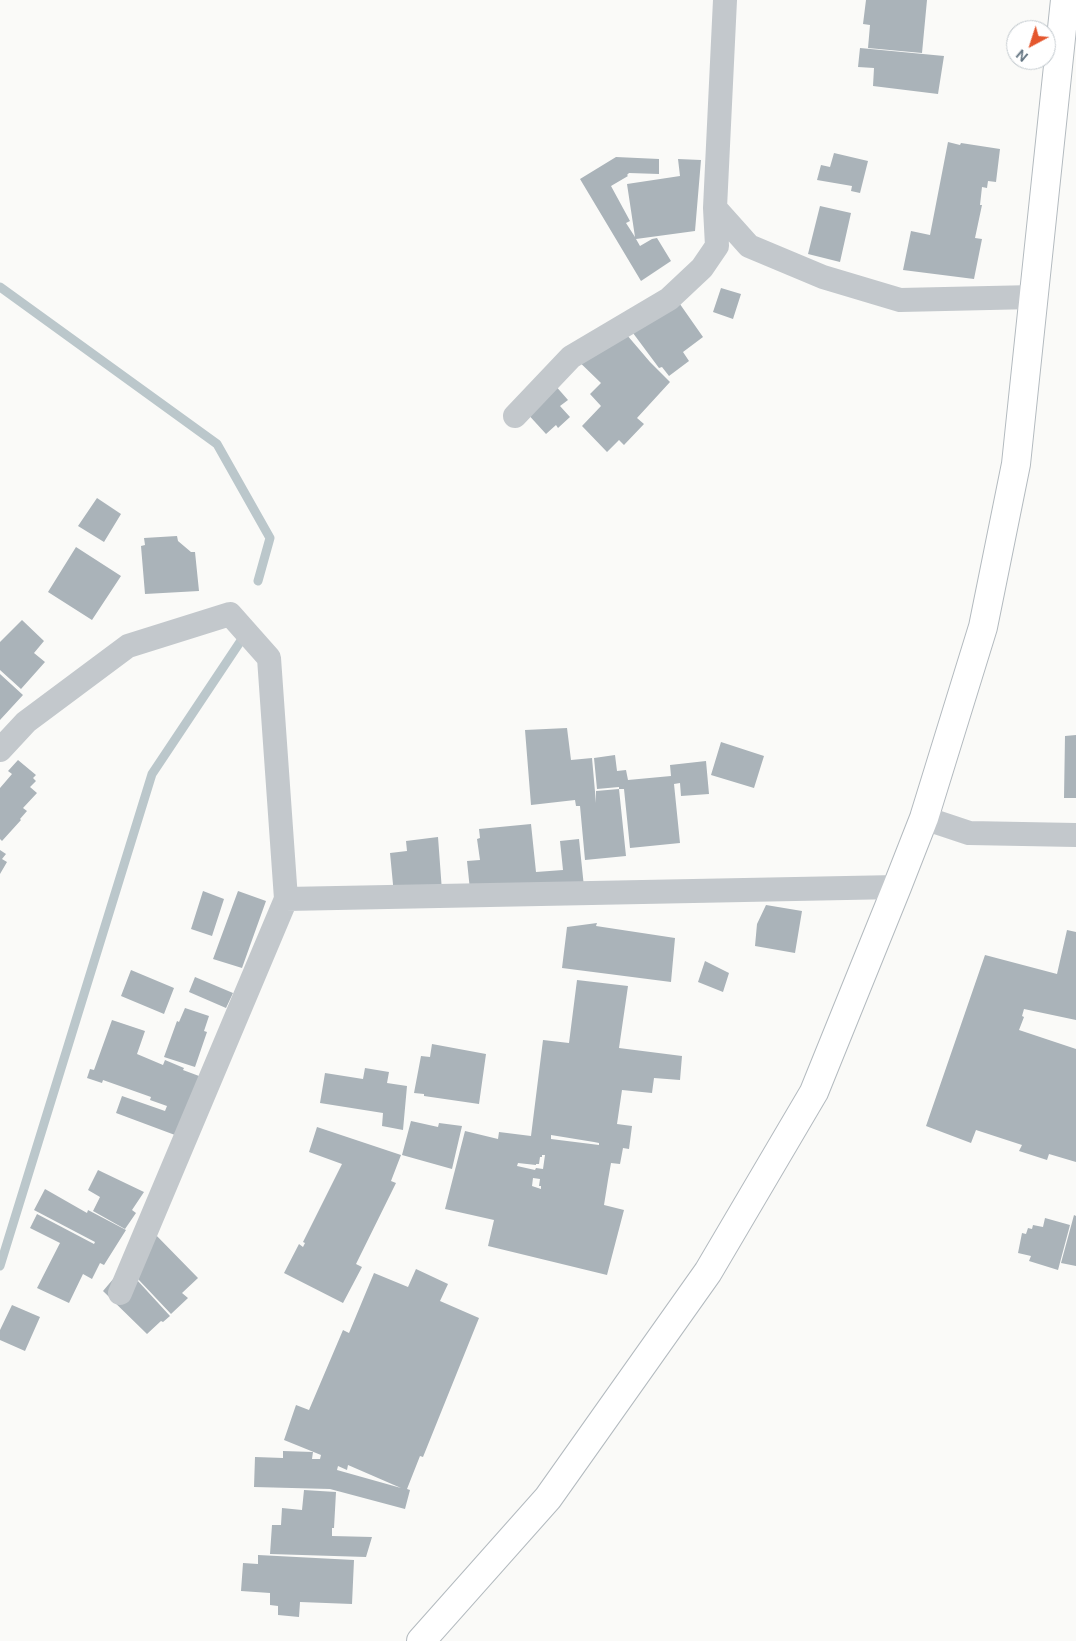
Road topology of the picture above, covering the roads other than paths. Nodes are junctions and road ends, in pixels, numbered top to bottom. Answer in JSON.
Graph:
{"nodes":[{"id":1,"x":725,"y":0,"type":"edge"},
{"id":2,"x":1069,"y":3,"type":"edge"},
{"id":3,"x":714,"y":208,"type":"junction"},
{"id":4,"x":717,"y":246,"type":"junction"},
{"id":5,"x":750,"y":246,"type":"junction"},
{"id":6,"x":1034,"y":297,"type":"junction"},
{"id":7,"x":515,"y":416,"type":"dead end"},
{"id":8,"x":0,"y":750,"type":"edge"},
{"id":9,"x":924,"y":818,"type":"junction"},
{"id":10,"x":1076,"y":835,"type":"edge"},
{"id":11,"x":897,"y":887,"type":"junction"},
{"id":12,"x":286,"y":899,"type":"junction"},
{"id":13,"x":120,"y":1293,"type":"dead end"},
{"id":14,"x":422,"y":1641,"type":"edge"}],
"edges":[{"from":1,"to":3,"type":"street"},
{"from":2,"to":6,"type":"main road"},
{"from":3,"to":4,"type":"street"},
{"from":3,"to":5,"type":"street"},
{"from":4,"to":5,"type":"street"},
{"from":4,"to":7,"type":"street"},
{"from":5,"to":6,"type":"street"},
{"from":6,"to":9,"type":"main road"},
{"from":8,"to":12,"type":"street"},
{"from":9,"to":10,"type":"street"},
{"from":9,"to":11,"type":"main road"},
{"from":11,"to":12,"type":"street"},
{"from":11,"to":14,"type":"main road"},
{"from":12,"to":13,"type":"street"}]}
